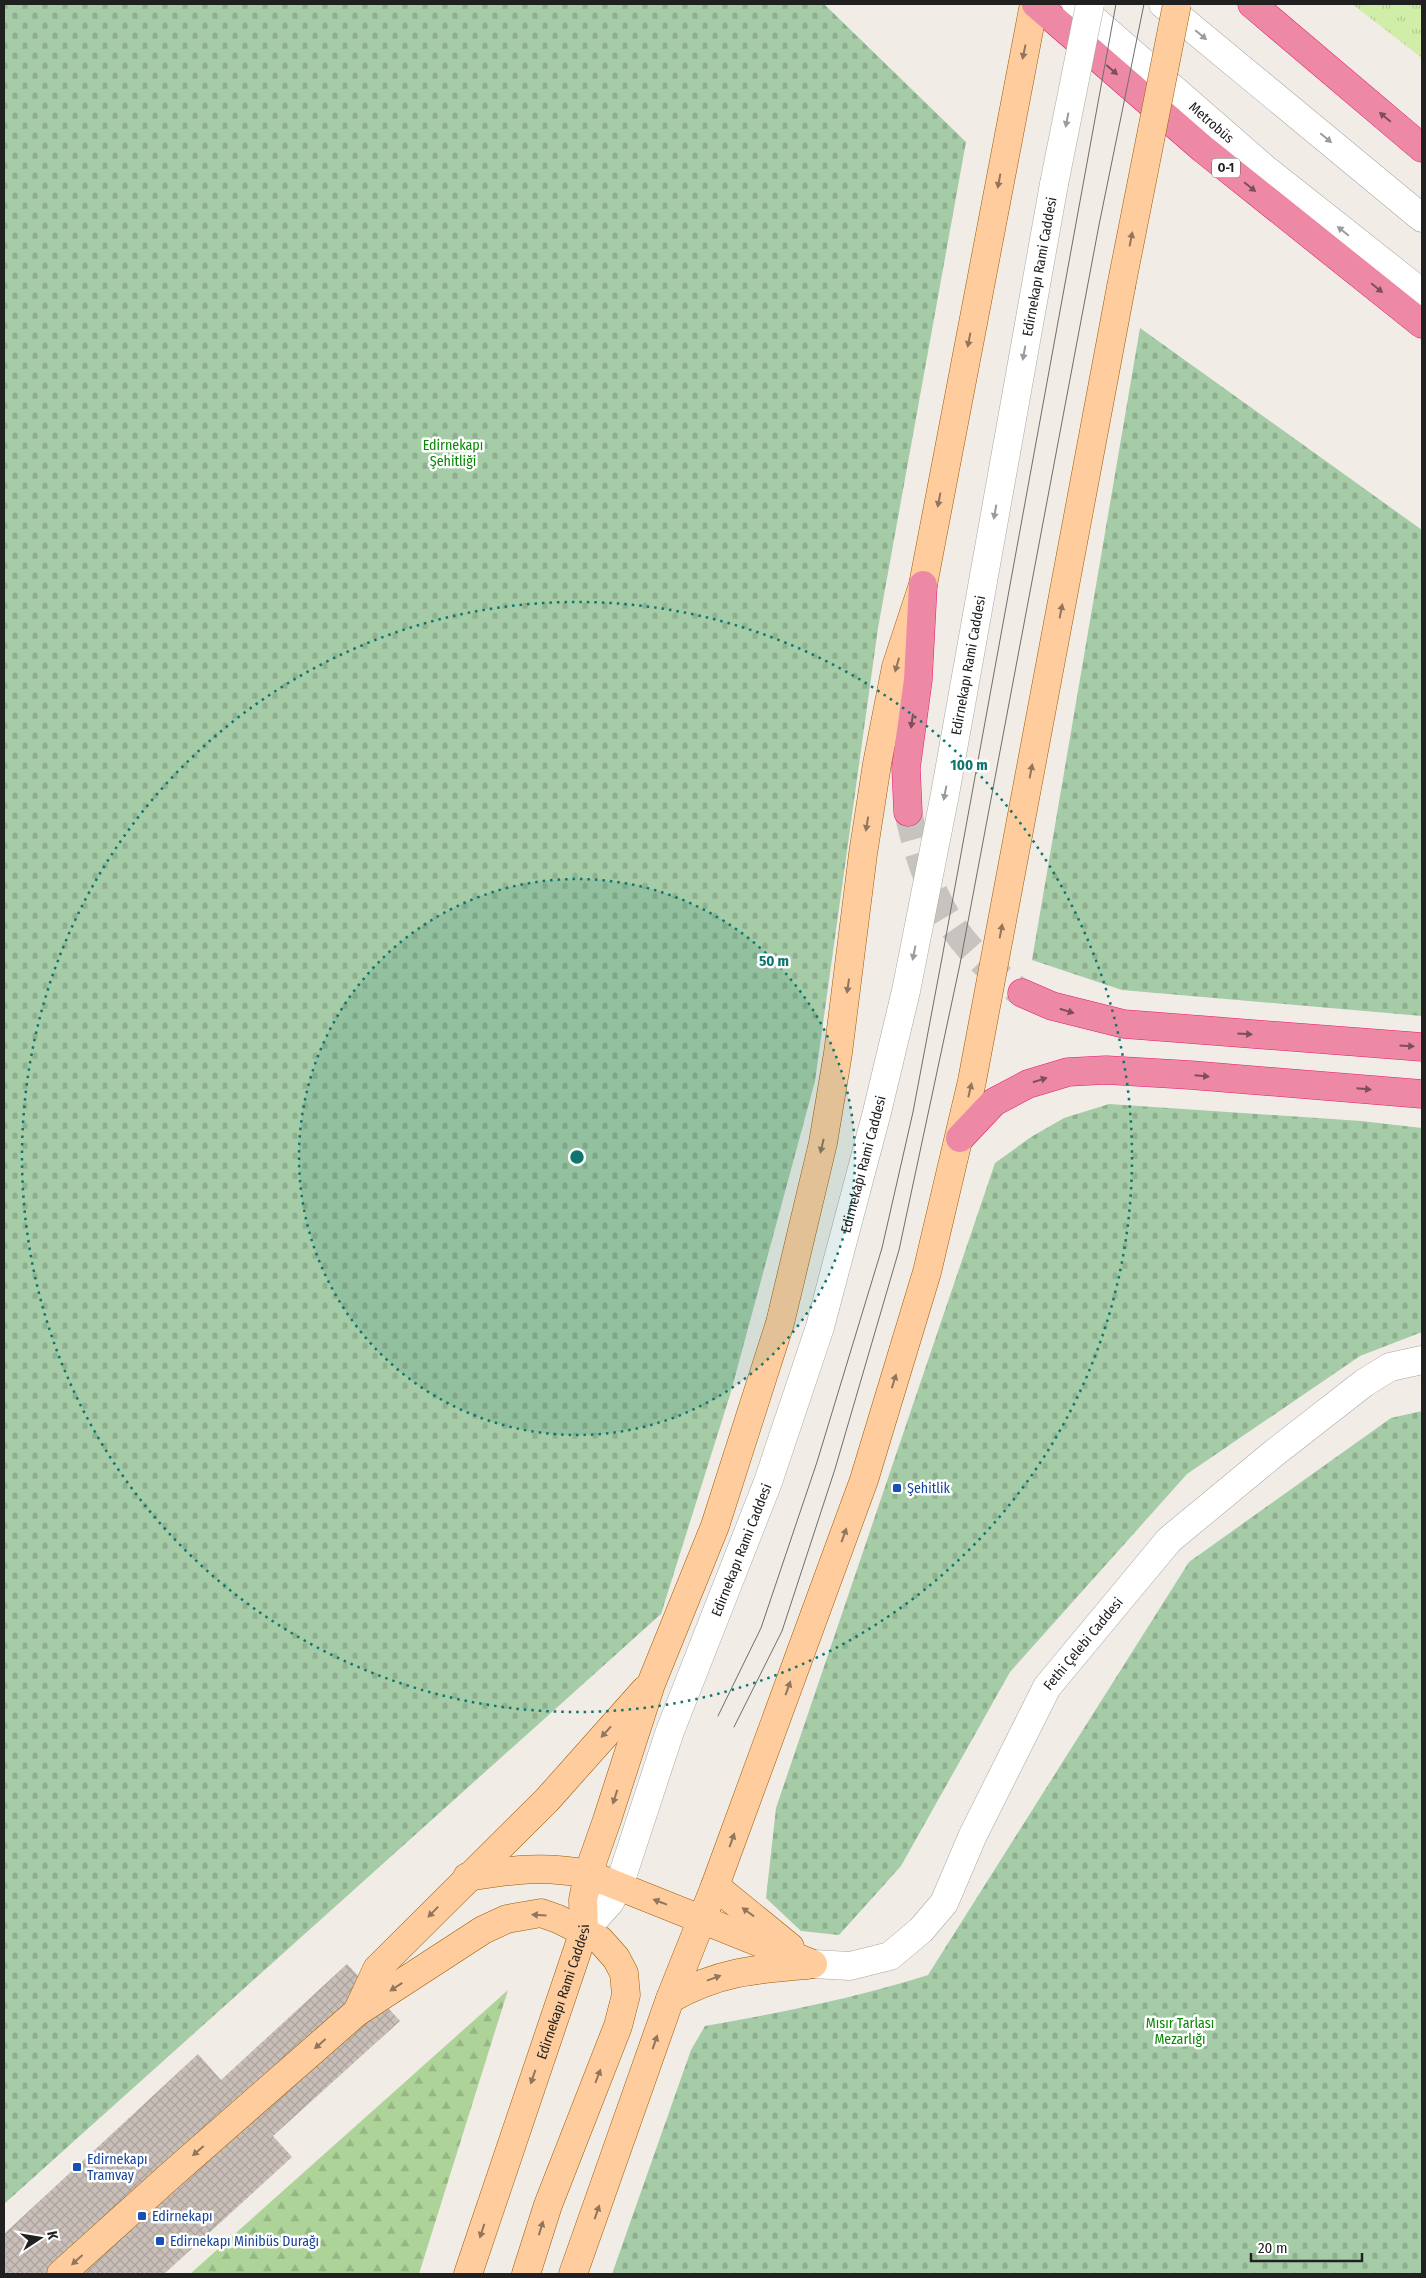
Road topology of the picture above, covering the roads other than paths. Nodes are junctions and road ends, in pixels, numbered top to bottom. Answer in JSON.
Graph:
{"nodes":[{"id":1,"x":1035,"y":4,"type":"edge"},
{"id":2,"x":1076,"y":4,"type":"edge"},
{"id":3,"x":1090,"y":4,"type":"edge"},
{"id":4,"x":1164,"y":4,"type":"edge"},
{"id":5,"x":1177,"y":4,"type":"edge"},
{"id":6,"x":1252,"y":4,"type":"edge"},
{"id":7,"x":1422,"y":148,"type":"edge"},
{"id":8,"x":1422,"y":218,"type":"edge"},
{"id":9,"x":1422,"y":293,"type":"edge"},
{"id":10,"x":1422,"y":324,"type":"edge"},
{"id":11,"x":923,"y":585,"type":"junction"},
{"id":12,"x":908,"y":812,"type":"tunnel mouth"},
{"id":13,"x":1022,"y":993,"type":"tunnel mouth"},
{"id":14,"x":1422,"y":1047,"type":"edge"},
{"id":15,"x":1422,"y":1094,"type":"edge"},
{"id":16,"x":960,"y":1138,"type":"junction"},
{"id":17,"x":1422,"y":1360,"type":"edge"},
{"id":18,"x":651,"y":1684,"type":"junction"},
{"id":19,"x":588,"y":1874,"type":"junction"},
{"id":20,"x":467,"y":1878,"type":"junction"},
{"id":21,"x":619,"y":1886,"type":"junction"},
{"id":22,"x":715,"y":1886,"type":"junction"},
{"id":23,"x":702,"y":1918,"type":"junction"},
{"id":24,"x":584,"y":1931,"type":"junction"},
{"id":25,"x":813,"y":1964,"type":"junction"},
{"id":26,"x":670,"y":2000,"type":"junction"},
{"id":27,"x":357,"y":2012,"type":"junction"},
{"id":28,"x":61,"y":2274,"type":"edge"},
{"id":29,"x":468,"y":2274,"type":"edge"},
{"id":30,"x":526,"y":2274,"type":"edge"},
{"id":31,"x":573,"y":2274,"type":"edge"}],
"edges":[{"from":1,"to":10,"type":"highway","number":"O-1","one_way":true},
{"from":1,"to":11,"type":"main road","one_way":true},
{"from":9,"to":2,"type":"street","name":"Metrobüs","one_way":true},
{"from":3,"to":21,"type":"street","name":"Edirnekapı Rami Caddesi","one_way":true,"bridge":true},
{"from":4,"to":8,"type":"street","one_way":true},
{"from":16,"to":5,"type":"main road","one_way":true,"bridge":true},
{"from":7,"to":6,"type":"highway","one_way":true},
{"from":11,"to":12,"type":"highway","one_way":true},
{"from":11,"to":18,"type":"main road","one_way":true},
{"from":13,"to":14,"type":"highway","one_way":true},
{"from":16,"to":15,"type":"highway","one_way":true},
{"from":22,"to":16,"type":"main road","one_way":true},
{"from":17,"to":25,"type":"street","name":"Fethi Çelebi Caddesi"},
{"from":18,"to":19,"type":"main road","one_way":true},
{"from":18,"to":20,"type":"main road","one_way":true},
{"from":19,"to":20,"type":"main road"},
{"from":19,"to":21,"type":"main road"},
{"from":19,"to":24,"type":"main road"},
{"from":20,"to":27,"type":"main road","one_way":true},
{"from":23,"to":21,"type":"main road","one_way":true},
{"from":21,"to":24,"type":"street","name":"Edirnekapı Rami Caddesi"},
{"from":22,"to":23,"type":"main road"},
{"from":25,"to":22,"type":"main road","one_way":true},
{"from":23,"to":25,"type":"main road"},
{"from":23,"to":26,"type":"main road"},
{"from":24,"to":27,"type":"main road","one_way":true},
{"from":24,"to":29,"type":"main road","name":"Edirnekapı Rami Caddesi","one_way":true},
{"from":30,"to":24,"type":"main road","one_way":true},
{"from":26,"to":25,"type":"main road","one_way":true},
{"from":31,"to":26,"type":"main road","one_way":true},
{"from":27,"to":28,"type":"main road","one_way":true}]}
